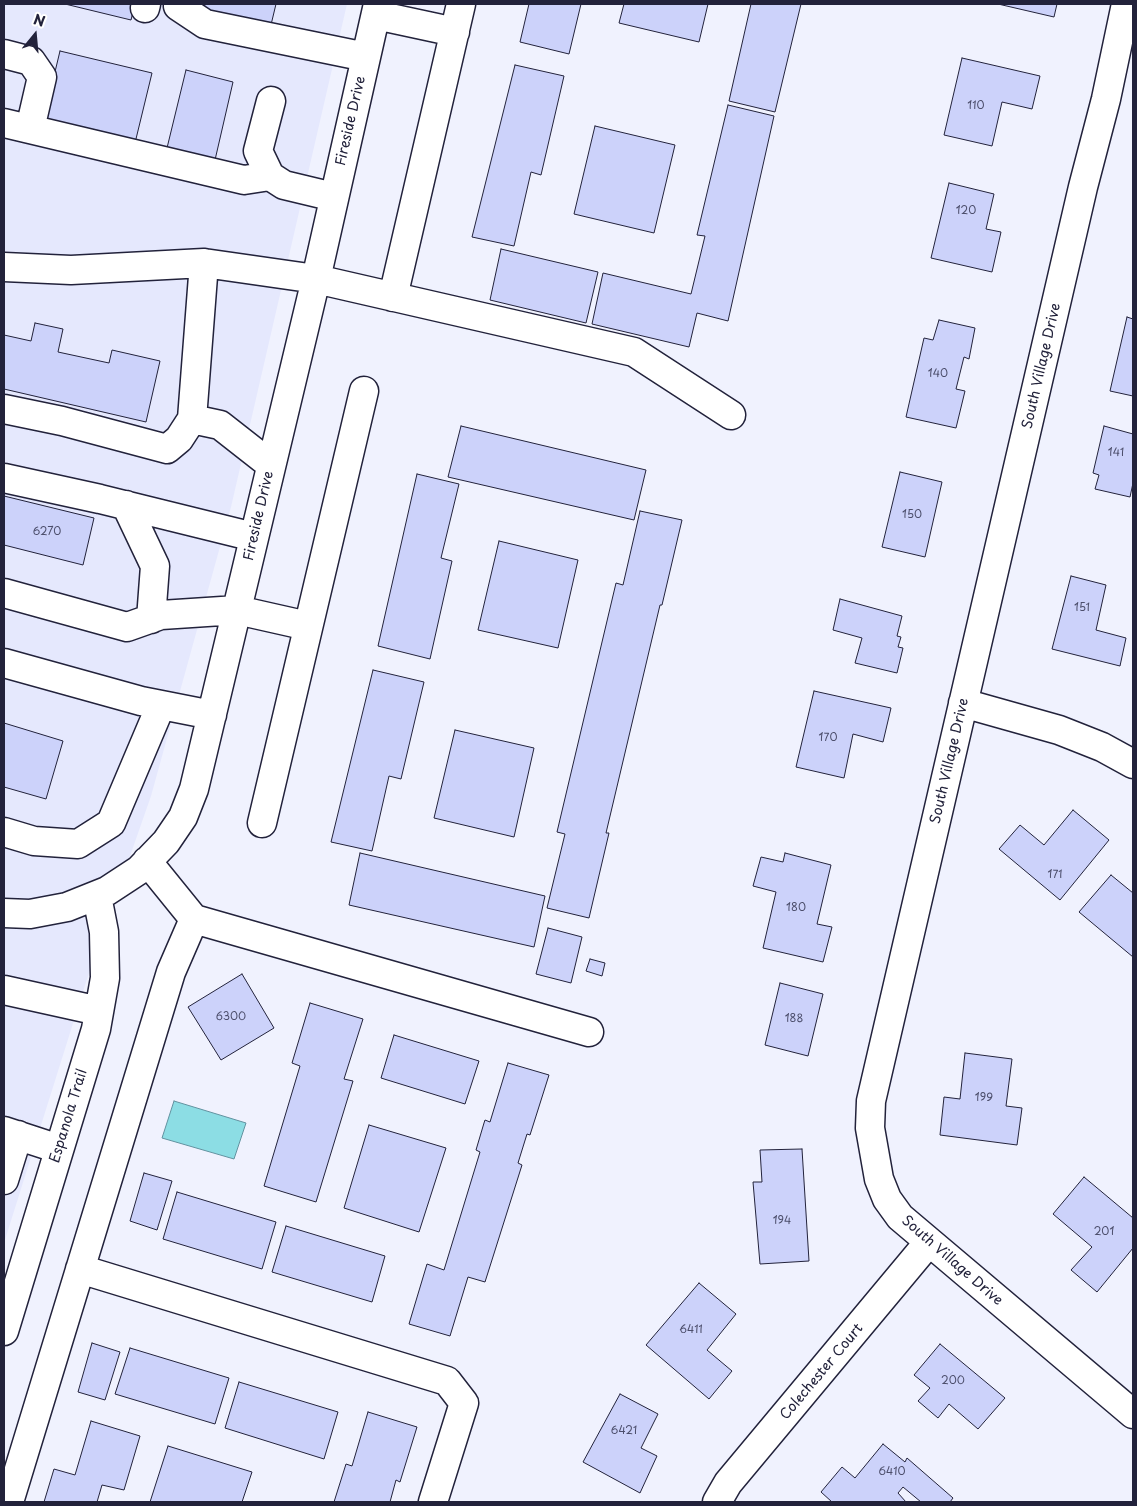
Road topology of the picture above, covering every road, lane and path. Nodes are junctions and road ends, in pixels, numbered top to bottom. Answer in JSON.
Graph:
{"nodes":[{"id":1,"x":178,"y":4,"type":"edge"},
{"id":2,"x":462,"y":4,"type":"edge"},
{"id":3,"x":1126,"y":4,"type":"edge"},
{"id":4,"x":377,"y":9,"type":"edge"},
{"id":5,"x":455,"y":32,"type":"junction"},
{"id":6,"x":4,"y":54,"type":"edge"},
{"id":7,"x":366,"y":57,"type":"junction"},
{"id":8,"x":271,"y":101,"type":"dead end"},
{"id":9,"x":17,"y":126,"type":"edge"},
{"id":10,"x":270,"y":176,"type":"junction"},
{"id":11,"x":334,"y":197,"type":"junction"},
{"id":12,"x":204,"y":263,"type":"junction"},
{"id":13,"x":4,"y":267,"type":"edge"},
{"id":14,"x":316,"y":279,"type":"junction"},
{"id":15,"x":393,"y":297,"type":"junction"},
{"id":16,"x":364,"y":391,"type":"dead end"},
{"id":17,"x":4,"y":409,"type":"edge"},
{"id":18,"x":731,"y":415,"type":"dead end"},
{"id":19,"x":192,"y":418,"type":"junction"},
{"id":20,"x":271,"y":465,"type":"junction"},
{"id":21,"x":4,"y":478,"type":"edge"},
{"id":22,"x":126,"y":505,"type":"junction"},
{"id":23,"x":254,"y":536,"type":"junction"},
{"id":24,"x":4,"y":593,"type":"edge"},
{"id":25,"x":238,"y":610,"type":"junction"},
{"id":26,"x":150,"y":619,"type":"junction"},
{"id":27,"x":308,"y":626,"type":"junction"},
{"id":28,"x":4,"y":663,"type":"edge"},
{"id":29,"x":963,"y":704,"type":"junction"},
{"id":30,"x":161,"y":705,"type":"junction"},
{"id":31,"x":212,"y":715,"type":"junction"},
{"id":32,"x":1133,"y":764,"type":"edge"},
{"id":33,"x":262,"y":823,"type":"dead end"},
{"id":34,"x":4,"y":832,"type":"edge"},
{"id":35,"x":147,"y":861,"type":"junction"},
{"id":36,"x":97,"y":896,"type":"junction"},
{"id":37,"x":4,"y":913,"type":"edge"},
{"id":38,"x":194,"y":919,"type":"junction"},
{"id":39,"x":4,"y":990,"type":"edge"},
{"id":40,"x":99,"y":1011,"type":"junction"},
{"id":41,"x":589,"y":1032,"type":"dead end"},
{"id":42,"x":11,"y":1133,"type":"edge"},
{"id":43,"x":59,"y":1148,"type":"junction"},
{"id":44,"x":4,"y":1180,"type":"edge"},
{"id":45,"x":929,"y":1242,"type":"junction"},
{"id":46,"x":80,"y":1269,"type":"junction"},
{"id":47,"x":4,"y":1331,"type":"edge"},
{"id":48,"x":1133,"y":1414,"type":"edge"},
{"id":49,"x":9,"y":1502,"type":"edge"},
{"id":50,"x":433,"y":1502,"type":"edge"},
{"id":51,"x":717,"y":1502,"type":"edge"}],
"edges":[{"from":1,"to":7,"type":"street"},
{"from":2,"to":5,"type":"street"},
{"from":3,"to":29,"type":"street","name":"South Village Drive"},
{"from":4,"to":5,"type":"street"},
{"from":4,"to":7,"type":"street","name":"Fireside Drive"},
{"from":5,"to":15,"type":"street"},
{"from":6,"to":9,"type":"street"},
{"from":7,"to":11,"type":"street","name":"Fireside Drive"},
{"from":8,"to":10,"type":"street"},
{"from":9,"to":10,"type":"street"},
{"from":10,"to":11,"type":"street"},
{"from":11,"to":14,"type":"street","name":"Fireside Drive"},
{"from":12,"to":13,"type":"street"},
{"from":12,"to":14,"type":"street"},
{"from":12,"to":19,"type":"street"},
{"from":14,"to":15,"type":"street"},
{"from":14,"to":20,"type":"street","name":"Fireside Drive"},
{"from":15,"to":18,"type":"street"},
{"from":16,"to":27,"type":"street"},
{"from":17,"to":19,"type":"street"},
{"from":19,"to":20,"type":"street"},
{"from":20,"to":23,"type":"street","name":"Fireside Drive"},
{"from":21,"to":22,"type":"street"},
{"from":22,"to":23,"type":"street"},
{"from":22,"to":26,"type":"street"},
{"from":23,"to":25,"type":"street","name":"Fireside Drive"},
{"from":24,"to":26,"type":"street"},
{"from":25,"to":26,"type":"street"},
{"from":25,"to":27,"type":"street"},
{"from":25,"to":31,"type":"street","name":"Fireside Drive"},
{"from":27,"to":33,"type":"street"},
{"from":28,"to":30,"type":"street"},
{"from":29,"to":32,"type":"street"},
{"from":29,"to":45,"type":"street","name":"South Village Drive"},
{"from":30,"to":31,"type":"street"},
{"from":30,"to":34,"type":"street"},
{"from":31,"to":35,"type":"street","name":"Fireside Drive"},
{"from":35,"to":36,"type":"street","name":"Fireside Drive"},
{"from":35,"to":38,"type":"street"},
{"from":36,"to":37,"type":"street","name":"Fireside Drive"},
{"from":36,"to":40,"type":"street","name":"Espanola Trail"},
{"from":38,"to":41,"type":"street"},
{"from":38,"to":46,"type":"street"},
{"from":39,"to":40,"type":"street"},
{"from":40,"to":43,"type":"street","name":"Espanola Trail"},
{"from":42,"to":43,"type":"street"},
{"from":42,"to":44,"type":"street"},
{"from":43,"to":47,"type":"street","name":"Espanola Trail"},
{"from":45,"to":48,"type":"street","name":"South Village Drive"},
{"from":45,"to":51,"type":"street","name":"Colechester Court"},
{"from":46,"to":49,"type":"street"},
{"from":46,"to":50,"type":"street"}]}
